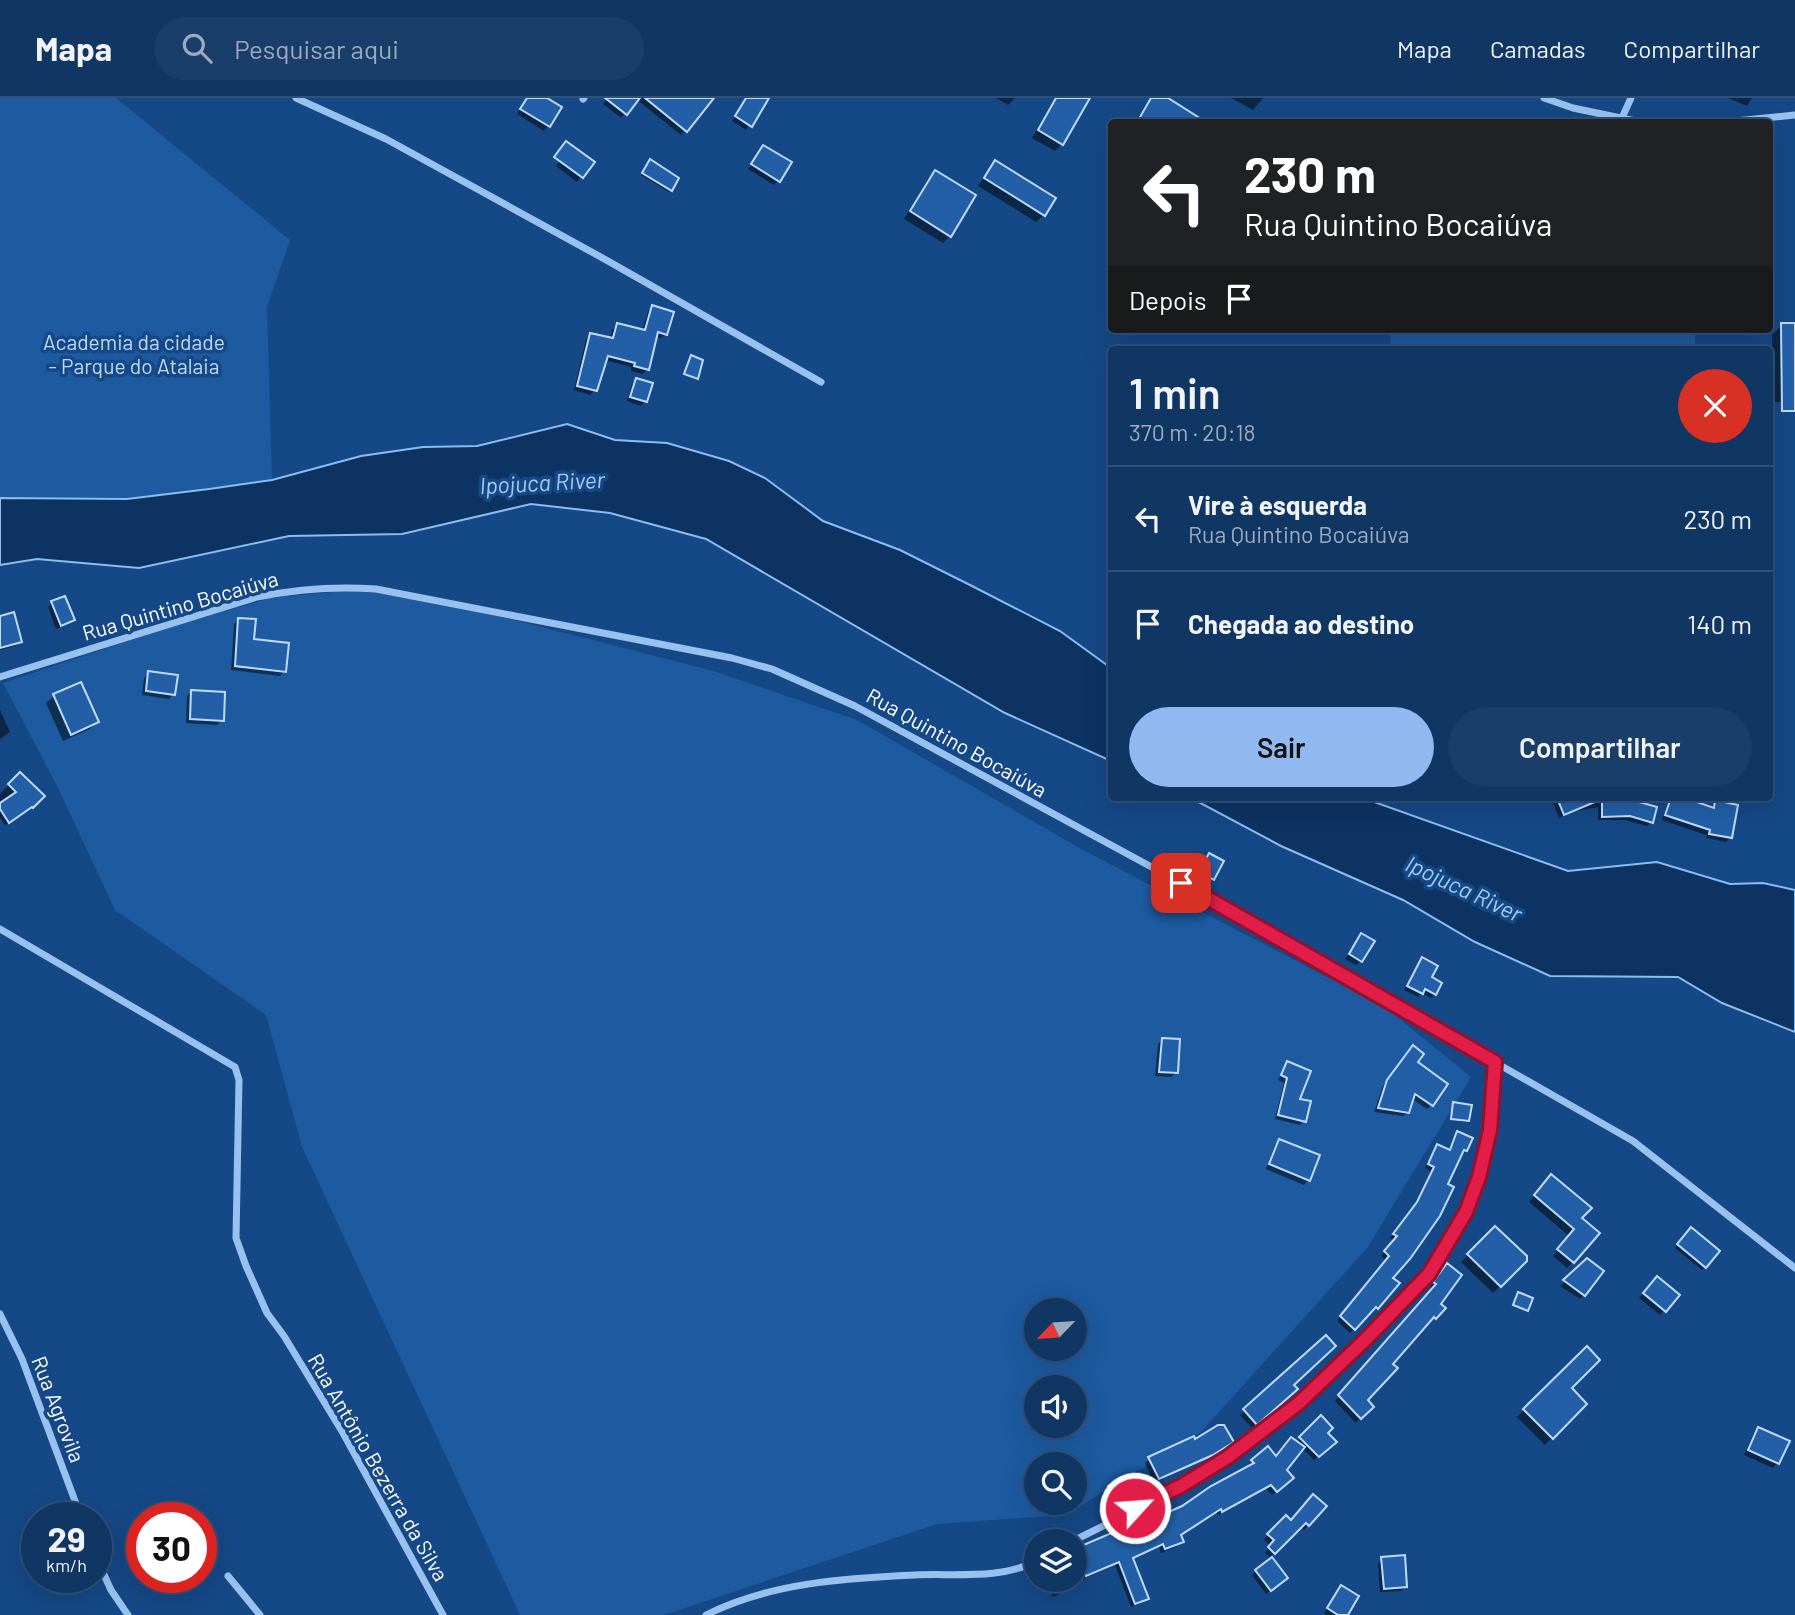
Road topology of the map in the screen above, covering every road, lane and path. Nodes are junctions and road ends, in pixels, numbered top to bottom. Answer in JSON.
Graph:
{"nodes":[{"id":1,"x":296,"y":98,"type":"edge"},
{"id":2,"x":313,"y":98,"type":"edge"},
{"id":3,"x":1544,"y":98,"type":"edge"},
{"id":4,"x":1631,"y":98,"type":"edge"},
{"id":5,"x":305,"y":103,"type":"junction"},
{"id":6,"x":1795,"y":115,"type":"edge"},
{"id":7,"x":1618,"y":119,"type":"edge"},
{"id":8,"x":1621,"y":119,"type":"edge"},
{"id":9,"x":1755,"y":119,"type":"edge"},
{"id":10,"x":821,"y":382,"type":"dead end"},
{"id":11,"x":0,"y":677,"type":"edge"},
{"id":12,"x":0,"y":929,"type":"edge"},
{"id":13,"x":1495,"y":1062,"type":"junction"},
{"id":14,"x":1795,"y":1268,"type":"edge"},
{"id":15,"x":0,"y":1314,"type":"edge"},
{"id":16,"x":75,"y":1502,"type":"edge"},
{"id":17,"x":1087,"y":1534,"type":"edge"},
{"id":18,"x":1024,"y":1564,"type":"edge"},
{"id":19,"x":228,"y":1576,"type":"dead end"},
{"id":20,"x":112,"y":1591,"type":"edge"},
{"id":21,"x":128,"y":1615,"type":"edge"},
{"id":22,"x":260,"y":1615,"type":"edge"},
{"id":23,"x":443,"y":1615,"type":"edge"},
{"id":24,"x":706,"y":1615,"type":"edge"}],
"edges":[{"from":1,"to":5,"type":"street"},
{"from":2,"to":5,"type":"street"},
{"from":3,"to":7,"type":"street"},
{"from":4,"to":8,"type":"street"},
{"from":5,"to":10,"type":"street"},
{"from":6,"to":9,"type":"street"},
{"from":11,"to":13,"type":"street","name":"Rua Quintino Bocaiúva"},
{"from":12,"to":23,"type":"street","name":"Rua Antônio Bezerra da Silva"},
{"from":13,"to":14,"type":"street","name":"Rua Quintino Bocaiúva"},
{"from":13,"to":17,"type":"street"},
{"from":15,"to":16,"type":"street","name":"Rua Agrovila"},
{"from":18,"to":24,"type":"street"},
{"from":19,"to":22,"type":"street"},
{"from":20,"to":21,"type":"street"}]}
